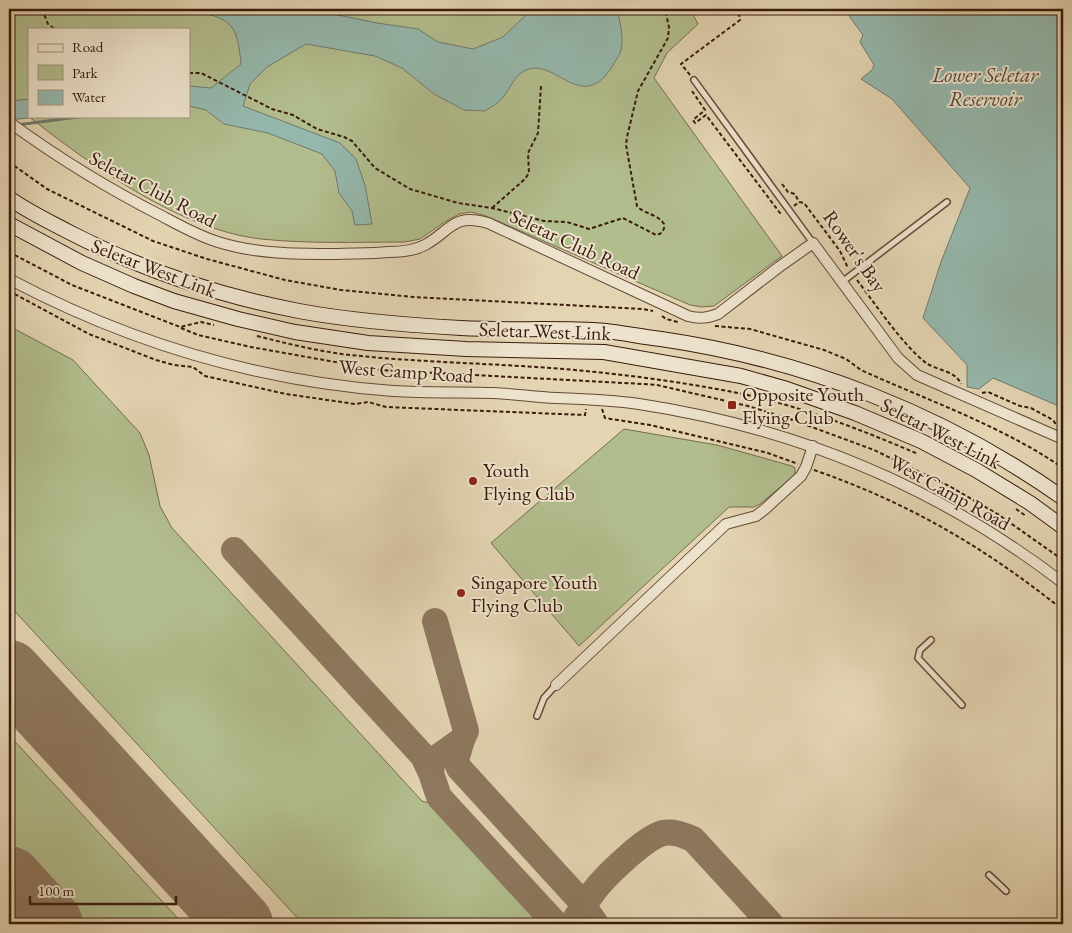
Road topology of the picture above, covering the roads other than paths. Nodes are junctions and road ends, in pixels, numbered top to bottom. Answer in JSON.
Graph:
{"nodes":[{"id":1,"x":694,"y":80,"type":"road end"},
{"id":2,"x":9,"y":122,"type":"edge"},
{"id":3,"x":9,"y":198,"type":"edge"},
{"id":4,"x":947,"y":202,"type":"dead end"},
{"id":5,"x":9,"y":224,"type":"edge"},
{"id":6,"x":813,"y":244,"type":"junction"},
{"id":7,"x":9,"y":279,"type":"edge"},
{"id":8,"x":842,"y":282,"type":"junction"},
{"id":9,"x":463,"y":328,"type":"junction"},
{"id":10,"x":530,"y":350,"type":"junction"},
{"id":11,"x":1063,"y":439,"type":"edge"},
{"id":12,"x":813,"y":446,"type":"junction"},
{"id":13,"x":1063,"y":498,"type":"edge"},
{"id":14,"x":1063,"y":527,"type":"edge"},
{"id":15,"x":1063,"y":583,"type":"edge"},
{"id":16,"x":931,"y":640,"type":"dead end"},
{"id":17,"x":556,"y":685,"type":"joint"},
{"id":18,"x":962,"y":705,"type":"dead end"},
{"id":19,"x":537,"y":716,"type":"dead end"},
{"id":20,"x":989,"y":875,"type":"dead end"},
{"id":21,"x":1006,"y":891,"type":"dead end"}],
"edges":[{"from":1,"to":6,"type":"lane"},
{"from":2,"to":6,"type":"street","name":"Seletar Club Road"},
{"from":3,"to":9,"type":"main road","name":"Seletar West Link"},
{"from":4,"to":8,"type":"lane"},
{"from":5,"to":10,"type":"main road","name":"Seletar West Link"},
{"from":6,"to":8,"type":"street"},
{"from":7,"to":12,"type":"street","name":"West Camp Road"},
{"from":8,"to":11,"type":"street"},
{"from":9,"to":10,"type":"main road"},
{"from":9,"to":13,"type":"main road","name":"Seletar West Link"},
{"from":10,"to":14,"type":"main road","name":"Seletar West Link"},
{"from":12,"to":15,"type":"street","name":"West Camp Road"},
{"from":12,"to":17,"type":"street"},
{"from":16,"to":18,"type":"lane"},
{"from":17,"to":19,"type":"lane"},
{"from":20,"to":21,"type":"lane"}]}
